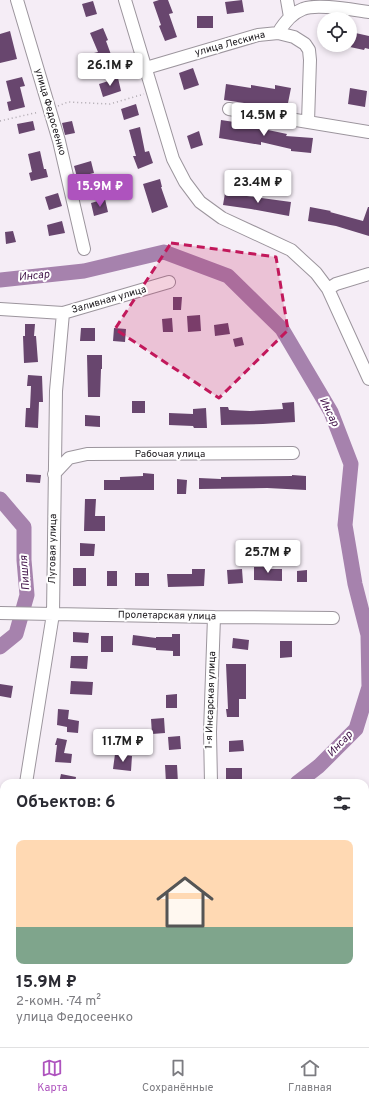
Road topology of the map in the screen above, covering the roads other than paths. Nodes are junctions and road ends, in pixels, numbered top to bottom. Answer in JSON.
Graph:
{"nodes":[{"id":1,"x":17,"y":0,"type":"edge"},
{"id":2,"x":126,"y":0,"type":"edge"},
{"id":3,"x":287,"y":0,"type":"edge"},
{"id":4,"x":369,"y":12,"type":"edge"},
{"id":5,"x":290,"y":17,"type":"junction"},
{"id":6,"x":278,"y":33,"type":"junction"},
{"id":7,"x":146,"y":68,"type":"junction"},
{"id":8,"x":229,"y":109,"type":"dead end"},
{"id":9,"x":308,"y":122,"type":"junction"},
{"id":10,"x":369,"y":132,"type":"edge"},
{"id":11,"x":84,"y":249,"type":"dead end"},
{"id":12,"x":369,"y":274,"type":"edge"},
{"id":13,"x":169,"y":282,"type":"dead end"},
{"id":14,"x":328,"y":289,"type":"junction"},
{"id":15,"x":0,"y":309,"type":"edge"},
{"id":16,"x":63,"y":313,"type":"junction"},
{"id":17,"x":369,"y":379,"type":"edge"},
{"id":18,"x":293,"y":453,"type":"dead end"},
{"id":19,"x":54,"y":474,"type":"junction"},
{"id":20,"x":3,"y":613,"type":"edge"},
{"id":21,"x":53,"y":614,"type":"junction"},
{"id":22,"x":214,"y":617,"type":"junction"},
{"id":23,"x":333,"y":618,"type":"dead end"},
{"id":24,"x":27,"y":779,"type":"edge"},
{"id":25,"x":211,"y":779,"type":"edge"}],
"edges":[{"from":1,"to":11,"type":"street","name":"улица Федосеенко"},
{"from":2,"to":7,"type":"street"},
{"from":3,"to":5,"type":"street"},
{"from":4,"to":5,"type":"street"},
{"from":5,"to":6,"type":"street"},
{"from":6,"to":7,"type":"street","name":"улица Лескина"},
{"from":6,"to":9,"type":"street","name":"улица Лескина"},
{"from":7,"to":14,"type":"street"},
{"from":8,"to":9,"type":"street"},
{"from":9,"to":10,"type":"street"},
{"from":12,"to":14,"type":"street"},
{"from":13,"to":16,"type":"street","name":"Заливная улица"},
{"from":14,"to":17,"type":"street"},
{"from":15,"to":16,"type":"street","name":"Заливная улица"},
{"from":16,"to":19,"type":"street","name":"Луговая улица"},
{"from":18,"to":19,"type":"street","name":"Рабочая улица"},
{"from":19,"to":21,"type":"street","name":"Луговая улица"},
{"from":20,"to":21,"type":"street","name":"Пролетарская улица"},
{"from":21,"to":22,"type":"street","name":"Пролетарская улица"},
{"from":21,"to":24,"type":"street","name":"Луговая улица"},
{"from":22,"to":23,"type":"street","name":"Пролетарская улица"},
{"from":22,"to":25,"type":"street","name":"1-я Инсарская улица"}]}
